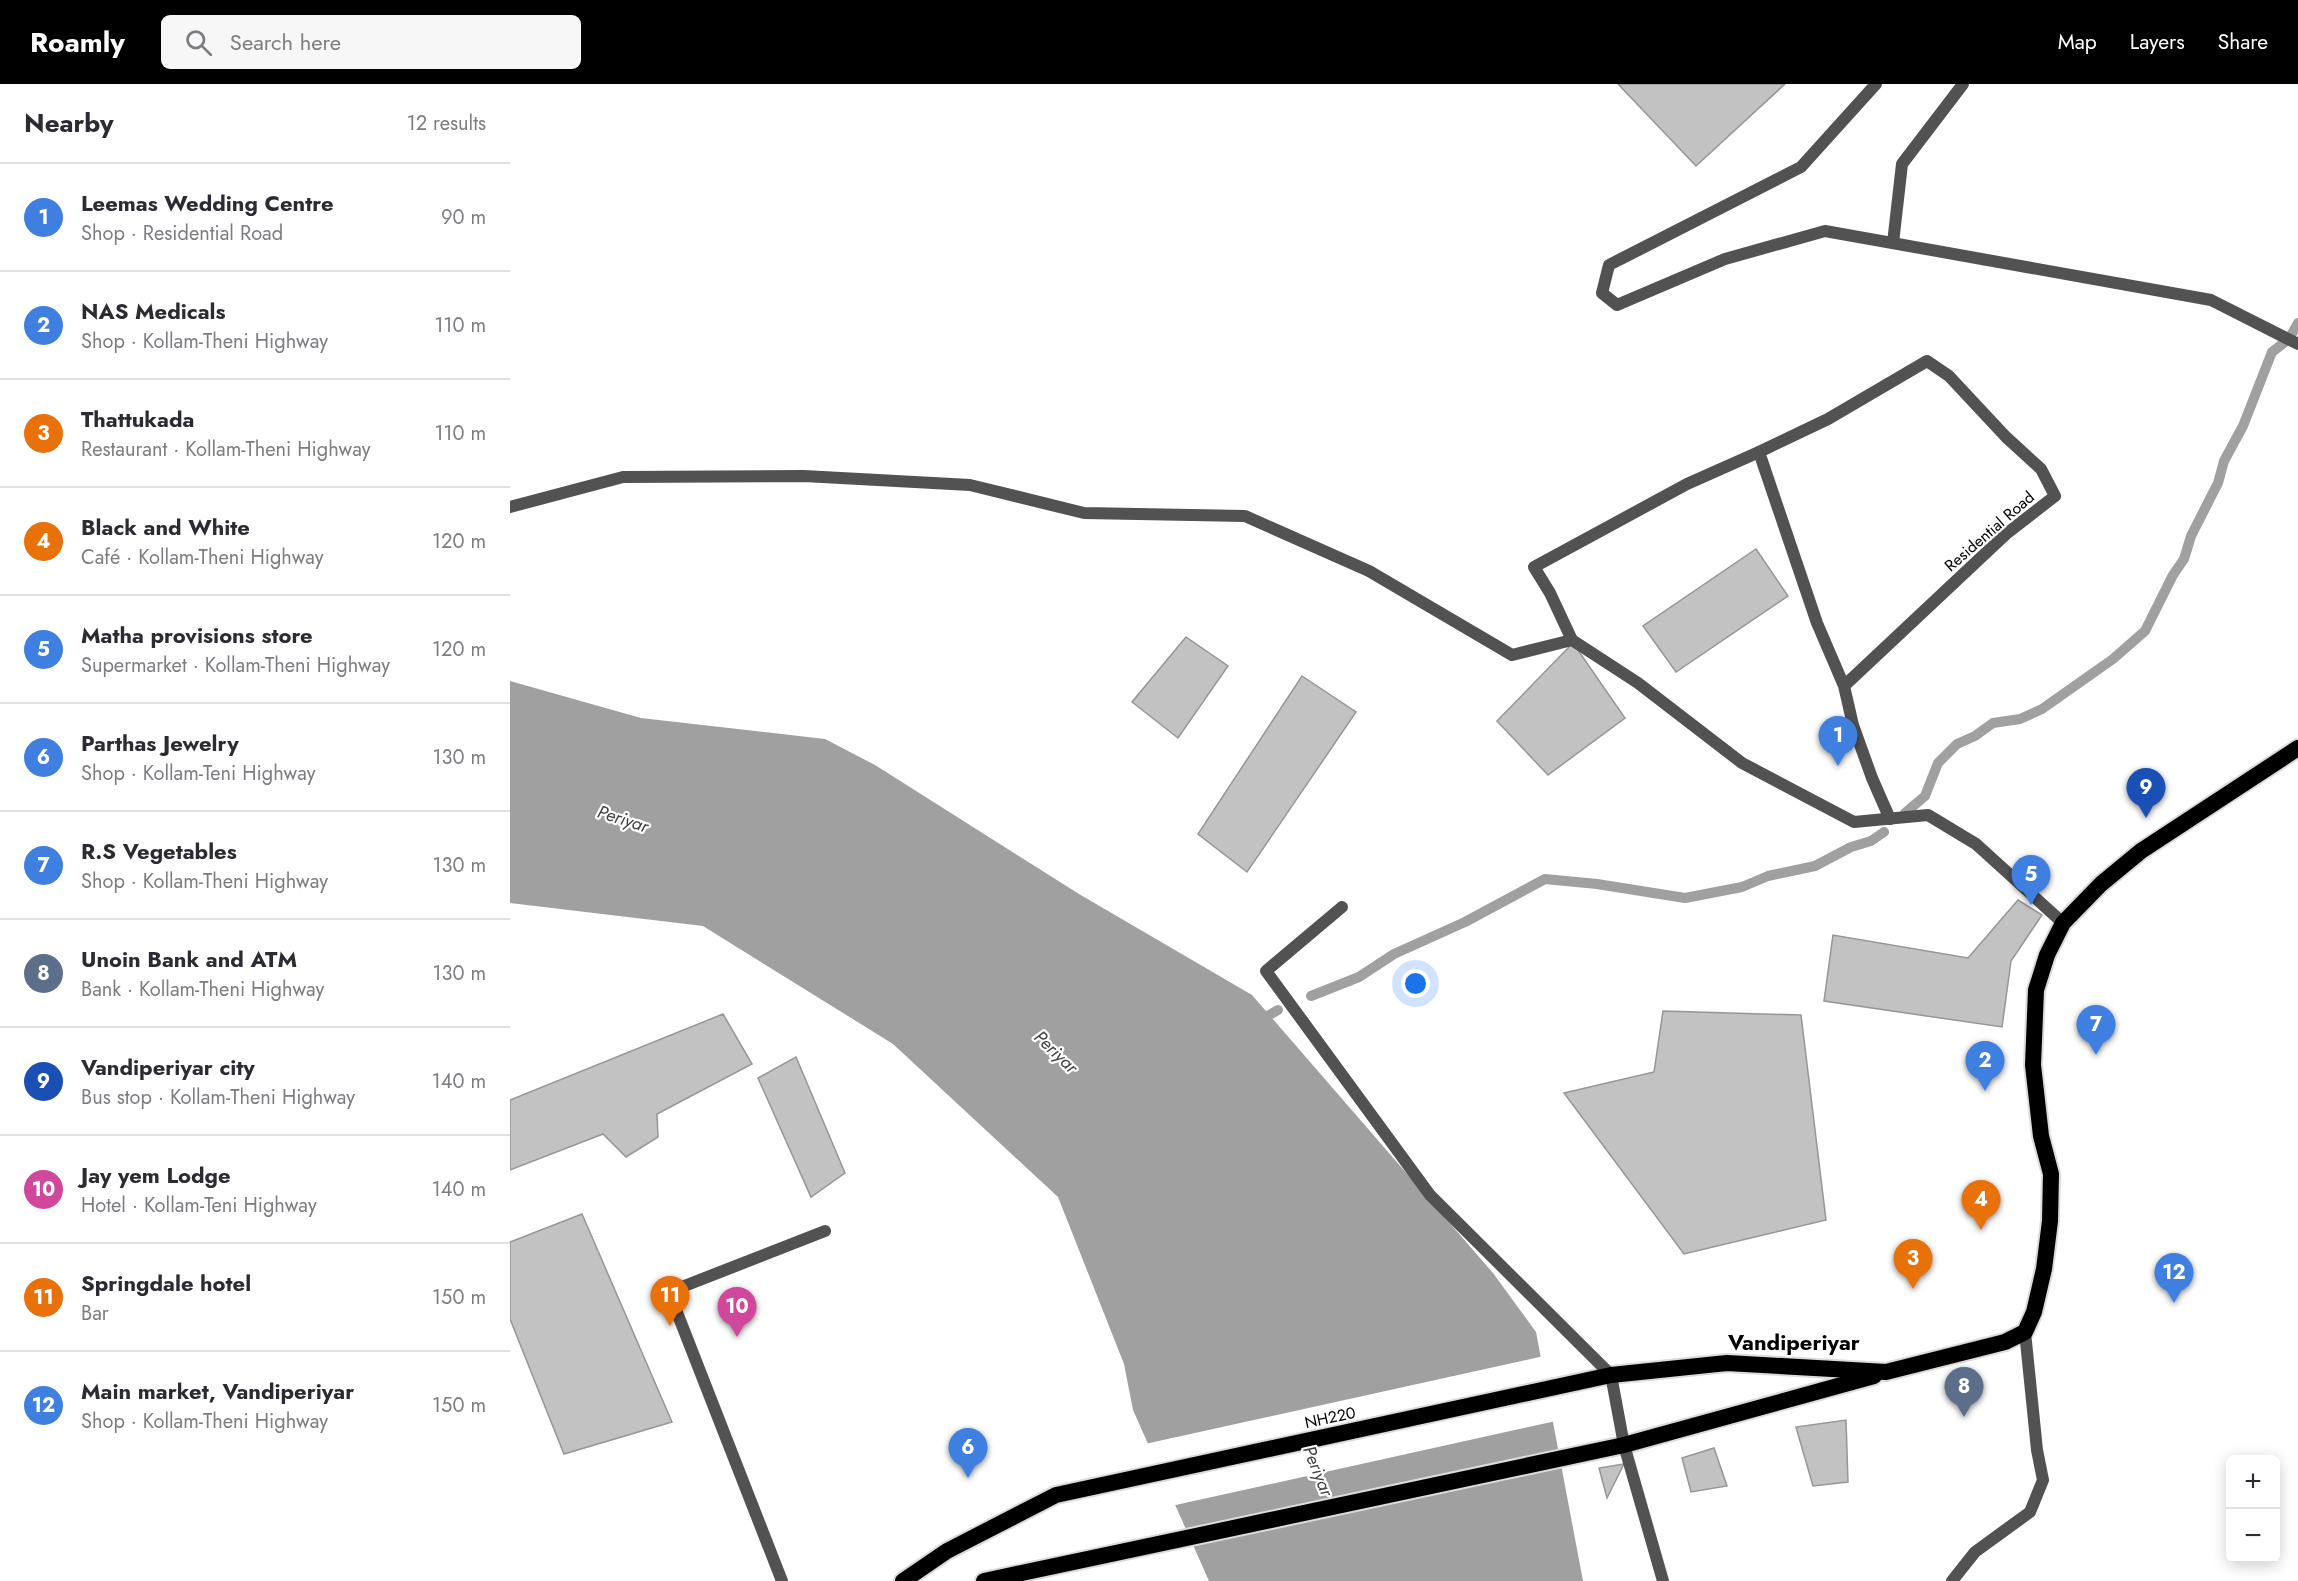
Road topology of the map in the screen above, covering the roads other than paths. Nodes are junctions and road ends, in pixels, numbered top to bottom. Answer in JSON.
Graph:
{"nodes":[{"id":1,"x":1876,"y":84,"type":"edge"},
{"id":2,"x":1963,"y":84,"type":"edge"},
{"id":3,"x":1893,"y":243,"type":"junction"},
{"id":4,"x":2298,"y":344,"type":"edge"},
{"id":5,"x":1759,"y":452,"type":"junction"},
{"id":6,"x":510,"y":507,"type":"edge"},
{"id":7,"x":1572,"y":640,"type":"junction"},
{"id":8,"x":1844,"y":686,"type":"junction"},
{"id":9,"x":2298,"y":748,"type":"edge"},
{"id":10,"x":1890,"y":819,"type":"junction"},
{"id":11,"x":1342,"y":907,"type":"dead end"},
{"id":12,"x":2063,"y":923,"type":"junction"},
{"id":13,"x":825,"y":1232,"type":"dead end"},
{"id":14,"x":2025,"y":1332,"type":"junction"},
{"id":15,"x":1886,"y":1372,"type":"junction"},
{"id":16,"x":1611,"y":1375,"type":"junction"},
{"id":17,"x":1624,"y":1445,"type":"junction"},
{"id":18,"x":782,"y":1581,"type":"edge"},
{"id":19,"x":903,"y":1581,"type":"edge"},
{"id":20,"x":984,"y":1581,"type":"edge"},
{"id":21,"x":1663,"y":1581,"type":"edge"},
{"id":22,"x":1952,"y":1581,"type":"edge"}],
"edges":[{"from":1,"to":3,"type":"street"},
{"from":2,"to":3,"type":"street"},
{"from":3,"to":4,"type":"street"},
{"from":5,"to":7,"type":"street"},
{"from":5,"to":8,"type":"street"},
{"from":5,"to":8,"type":"street","name":"Residential Road"},
{"from":6,"to":7,"type":"street"},
{"from":7,"to":10,"type":"street"},
{"from":8,"to":10,"type":"street"},
{"from":9,"to":12,"type":"highway"},
{"from":10,"to":12,"type":"street"},
{"from":11,"to":16,"type":"street"},
{"from":12,"to":14,"type":"highway"},
{"from":13,"to":18,"type":"street"},
{"from":14,"to":15,"type":"highway"},
{"from":14,"to":22,"type":"street"},
{"from":15,"to":16,"type":"highway","name":"NH220"},
{"from":15,"to":17,"type":"highway"},
{"from":16,"to":17,"type":"street"},
{"from":16,"to":19,"type":"highway","name":"NH220"},
{"from":17,"to":20,"type":"highway"},
{"from":17,"to":21,"type":"street"}]}
